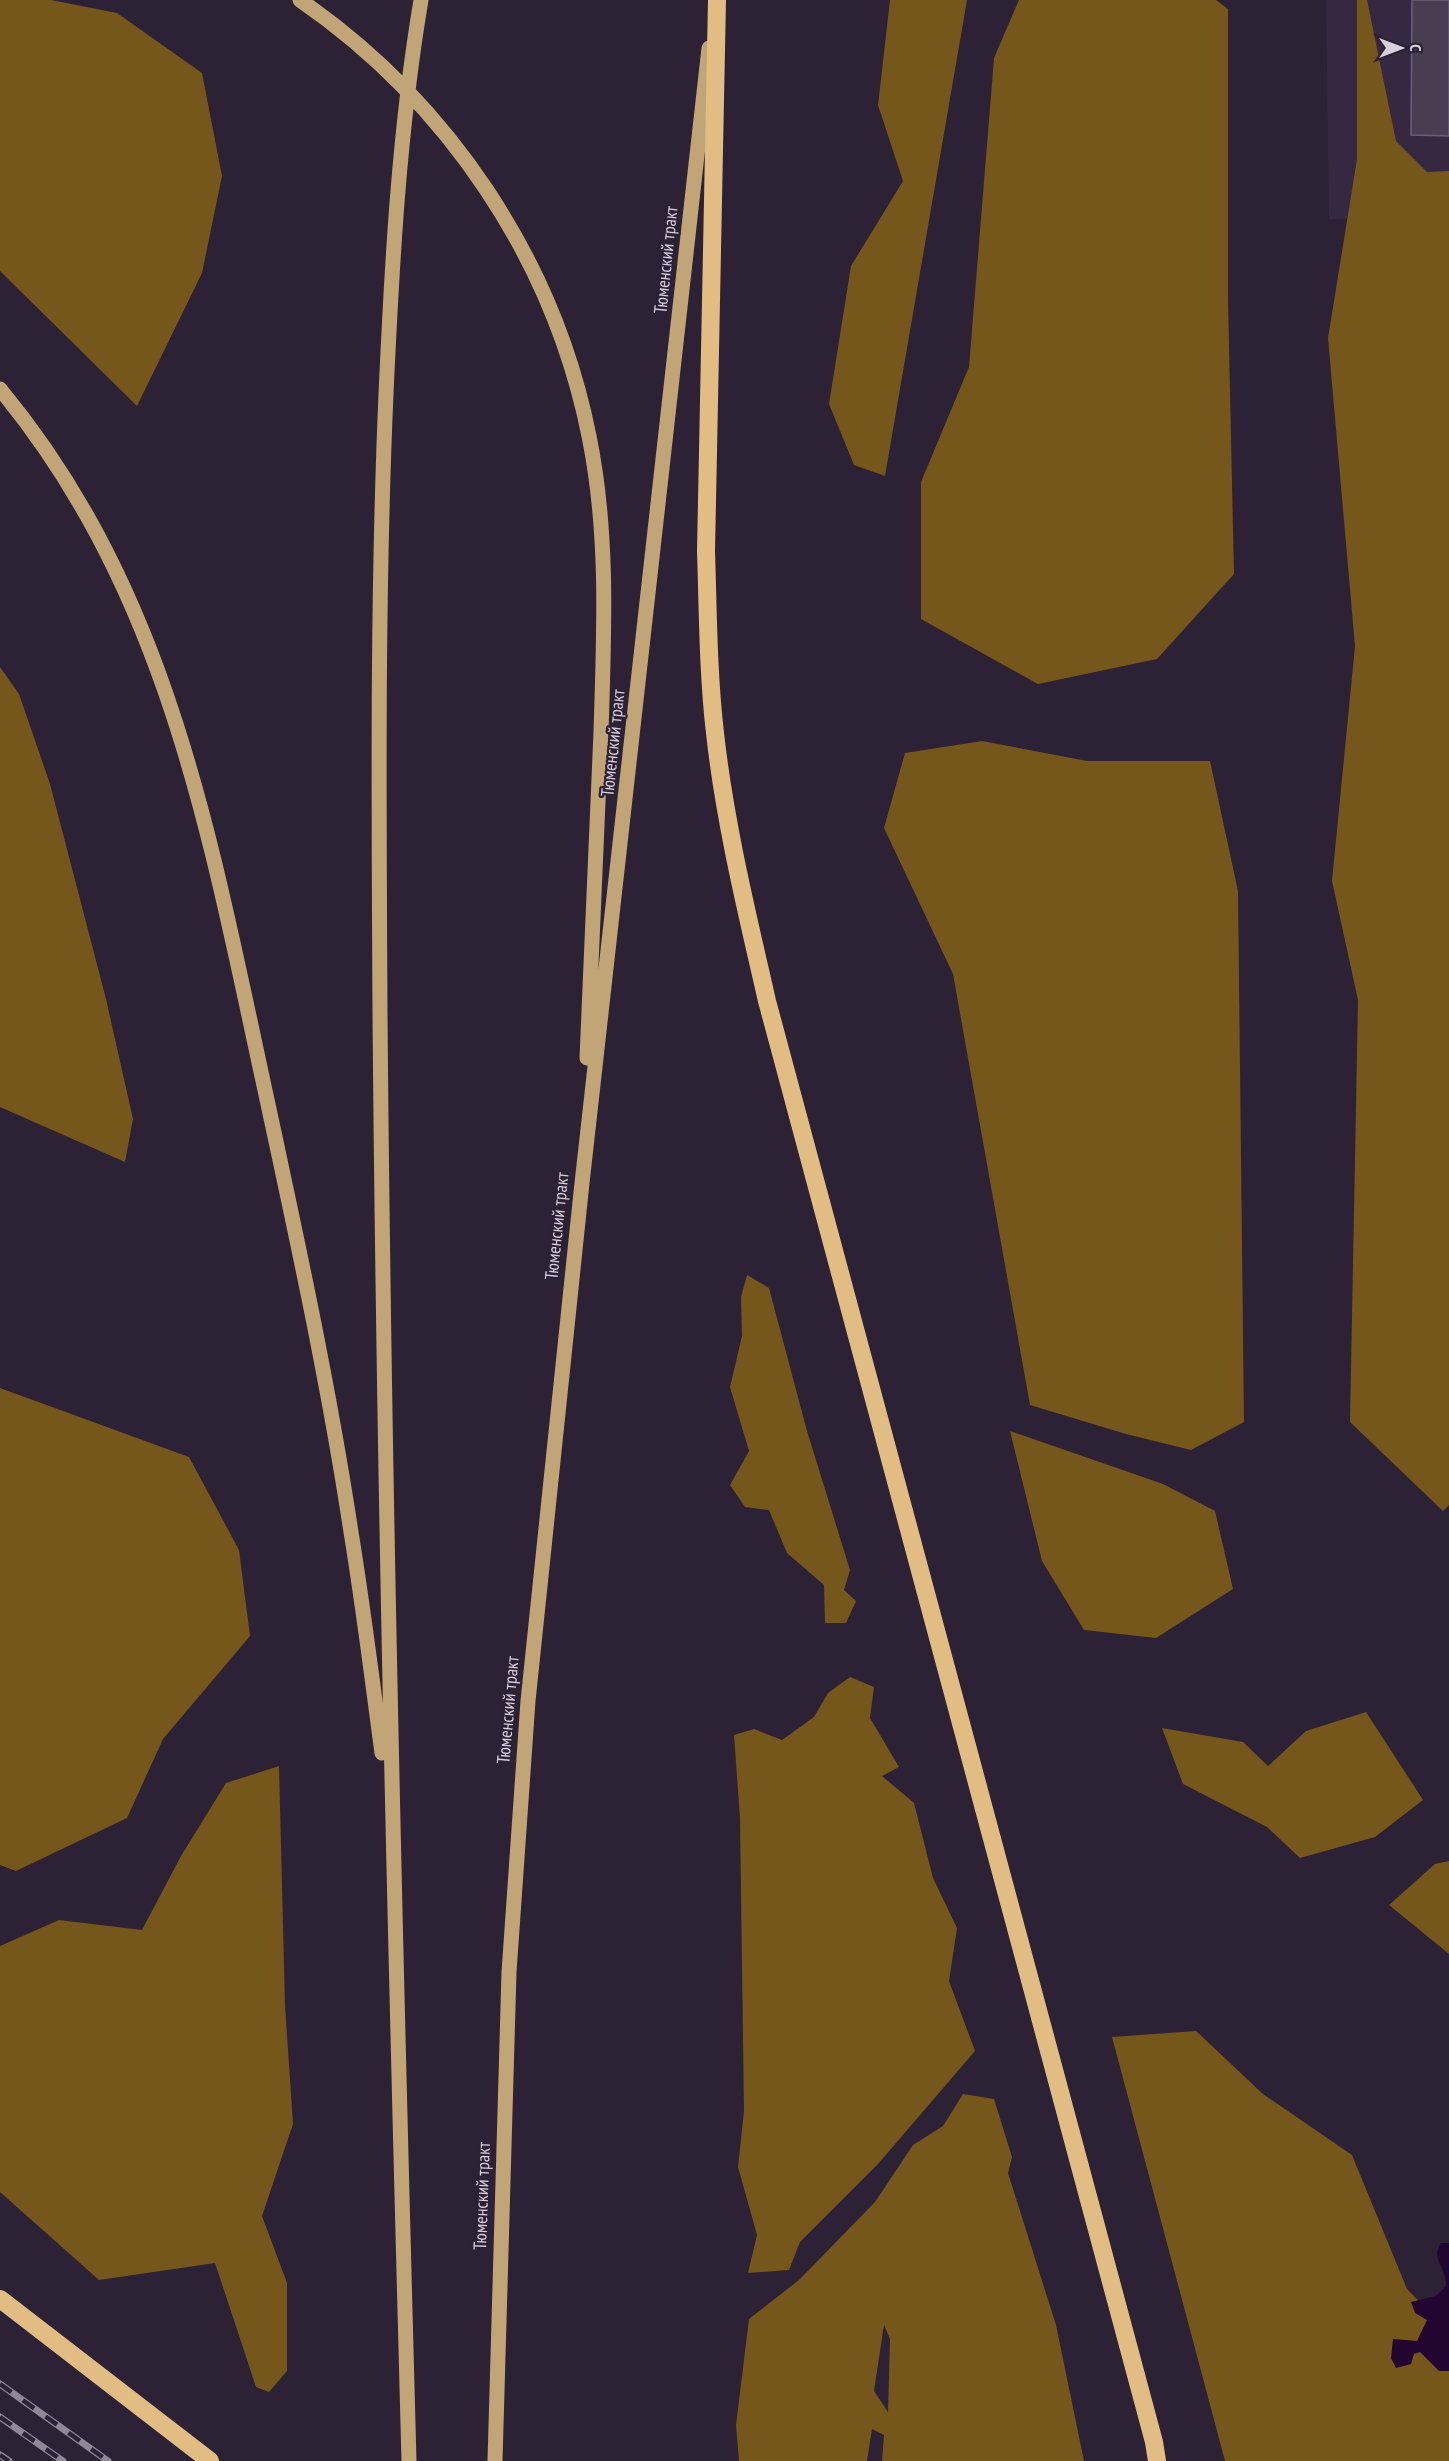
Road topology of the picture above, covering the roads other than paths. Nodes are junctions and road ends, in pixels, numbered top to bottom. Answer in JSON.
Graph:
{"nodes":[{"id":1,"x":300,"y":0,"type":"edge"},
{"id":2,"x":421,"y":0,"type":"edge"},
{"id":3,"x":716,"y":0,"type":"edge"},
{"id":4,"x":0,"y":389,"type":"edge"},
{"id":5,"x":582,"y":1184,"type":"junction"},
{"id":6,"x":391,"y":1820,"type":"junction"},
{"id":7,"x":0,"y":2299,"type":"edge"},
{"id":8,"x":210,"y":2461,"type":"edge"},
{"id":9,"x":409,"y":2461,"type":"edge"},
{"id":10,"x":495,"y":2461,"type":"edge"},
{"id":11,"x":1157,"y":2461,"type":"edge"}],
"edges":[{"from":1,"to":5,"type":"main road"},
{"from":2,"to":6,"type":"main road"},
{"from":3,"to":5,"type":"main road","name":"Тюменский тракт"},
{"from":3,"to":11,"type":"highway"},
{"from":4,"to":6,"type":"main road"},
{"from":5,"to":10,"type":"main road","name":"Тюменский тракт"},
{"from":6,"to":9,"type":"main road"},
{"from":7,"to":8,"type":"highway"}]}
